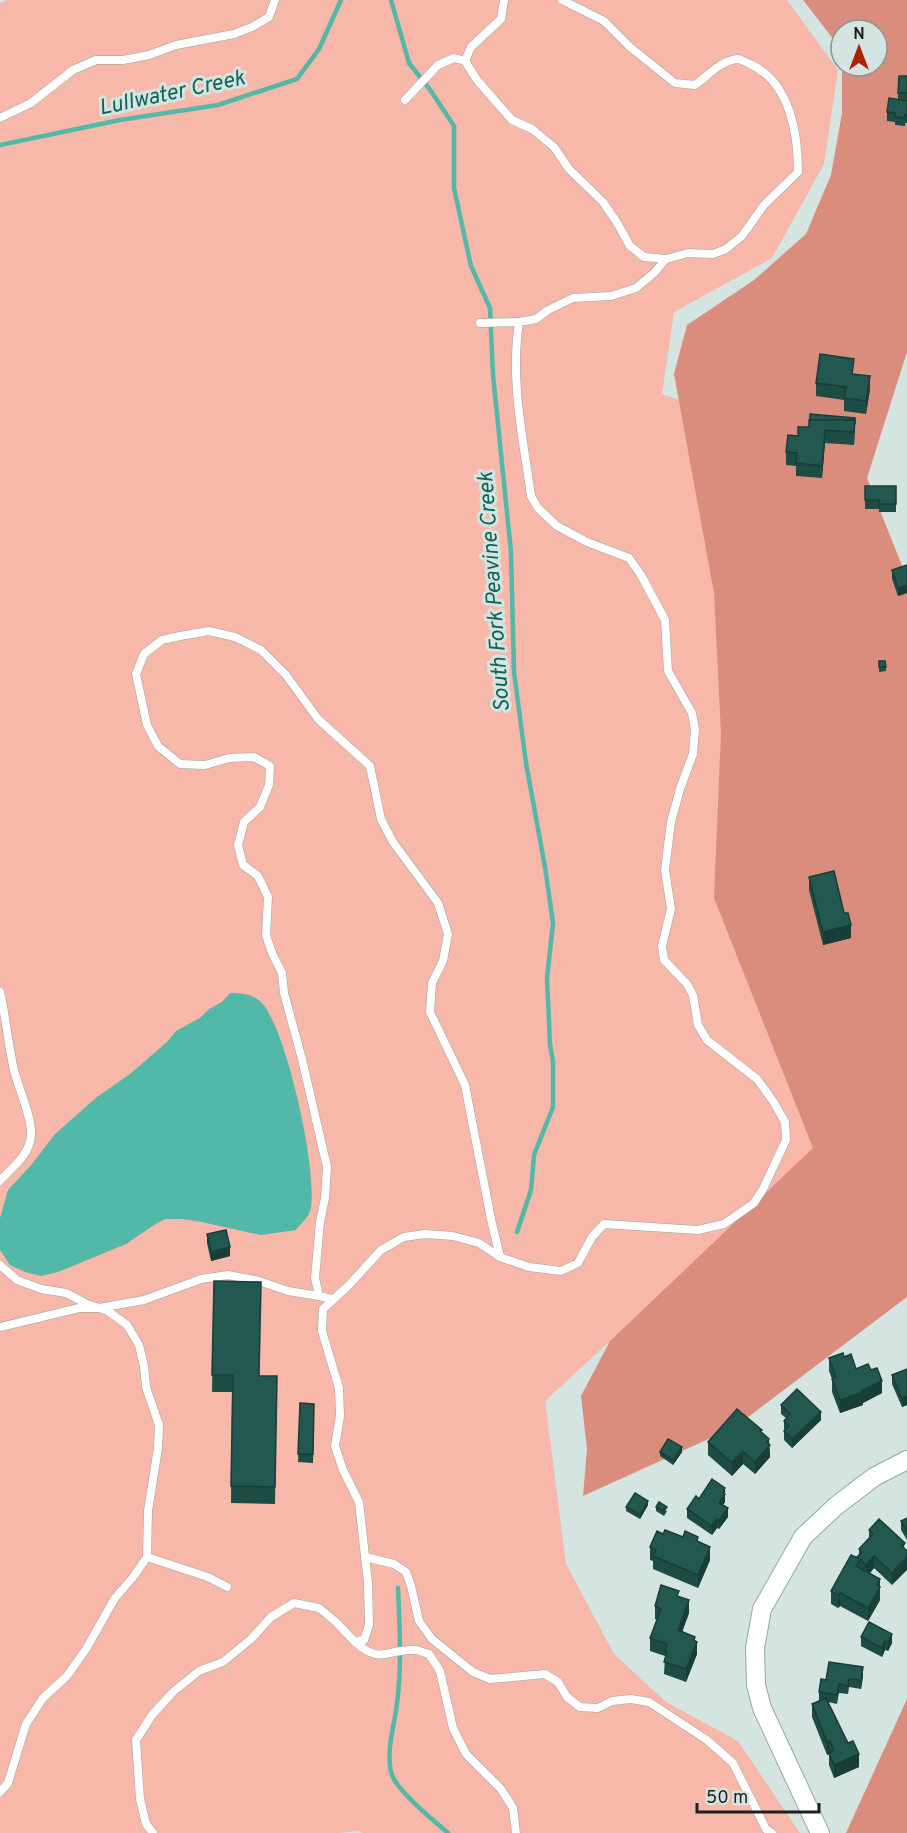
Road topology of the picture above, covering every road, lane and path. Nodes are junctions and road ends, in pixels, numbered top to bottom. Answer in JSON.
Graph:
{"nodes":[{"id":1,"x":275,"y":0,"type":"edge"},
{"id":2,"x":504,"y":0,"type":"edge"},
{"id":3,"x":562,"y":0,"type":"edge"},
{"id":4,"x":465,"y":61,"type":"junction"},
{"id":5,"x":405,"y":100,"type":"dead end"},
{"id":6,"x":0,"y":118,"type":"edge"},
{"id":7,"x":666,"y":259,"type":"junction"},
{"id":8,"x":519,"y":322,"type":"junction"},
{"id":9,"x":480,"y":323,"type":"dead end"},
{"id":10,"x":0,"y":992,"type":"edge"},
{"id":11,"x":0,"y":1181,"type":"edge"},
{"id":12,"x":500,"y":1257,"type":"junction"},
{"id":13,"x":0,"y":1265,"type":"edge"},
{"id":14,"x":319,"y":1296,"type":"junction"},
{"id":15,"x":332,"y":1299,"type":"junction"},
{"id":16,"x":99,"y":1308,"type":"junction"},
{"id":17,"x":0,"y":1327,"type":"edge"},
{"id":18,"x":907,"y":1460,"type":"edge"},
{"id":19,"x":147,"y":1557,"type":"junction"},
{"id":20,"x":365,"y":1557,"type":"junction"},
{"id":21,"x":227,"y":1587,"type":"dead end"},
{"id":22,"x":355,"y":1642,"type":"junction"},
{"id":23,"x":0,"y":1792,"type":"edge"},
{"id":24,"x":153,"y":1833,"type":"edge"},
{"id":25,"x":516,"y":1833,"type":"edge"},
{"id":26,"x":772,"y":1833,"type":"edge"},
{"id":27,"x":820,"y":1833,"type":"edge"}],
"edges":[{"from":1,"to":6,"type":"lane"},
{"from":2,"to":4,"type":"lane"},
{"from":3,"to":7,"type":"lane"},
{"from":4,"to":5,"type":"lane"},
{"from":4,"to":7,"type":"lane"},
{"from":7,"to":8,"type":"lane"},
{"from":8,"to":9,"type":"lane"},
{"from":8,"to":12,"type":"lane"},
{"from":10,"to":11,"type":"lane"},
{"from":12,"to":14,"type":"lane"},
{"from":12,"to":15,"type":"lane"},
{"from":13,"to":16,"type":"lane"},
{"from":14,"to":15,"type":"lane"},
{"from":14,"to":16,"type":"lane"},
{"from":15,"to":20,"type":"lane"},
{"from":16,"to":17,"type":"lane"},
{"from":16,"to":19,"type":"lane"},
{"from":18,"to":27,"type":"street"},
{"from":19,"to":21,"type":"lane"},
{"from":19,"to":23,"type":"lane"},
{"from":20,"to":22,"type":"lane"},
{"from":20,"to":26,"type":"lane"},
{"from":22,"to":24,"type":"lane"},
{"from":22,"to":25,"type":"lane"}]}
